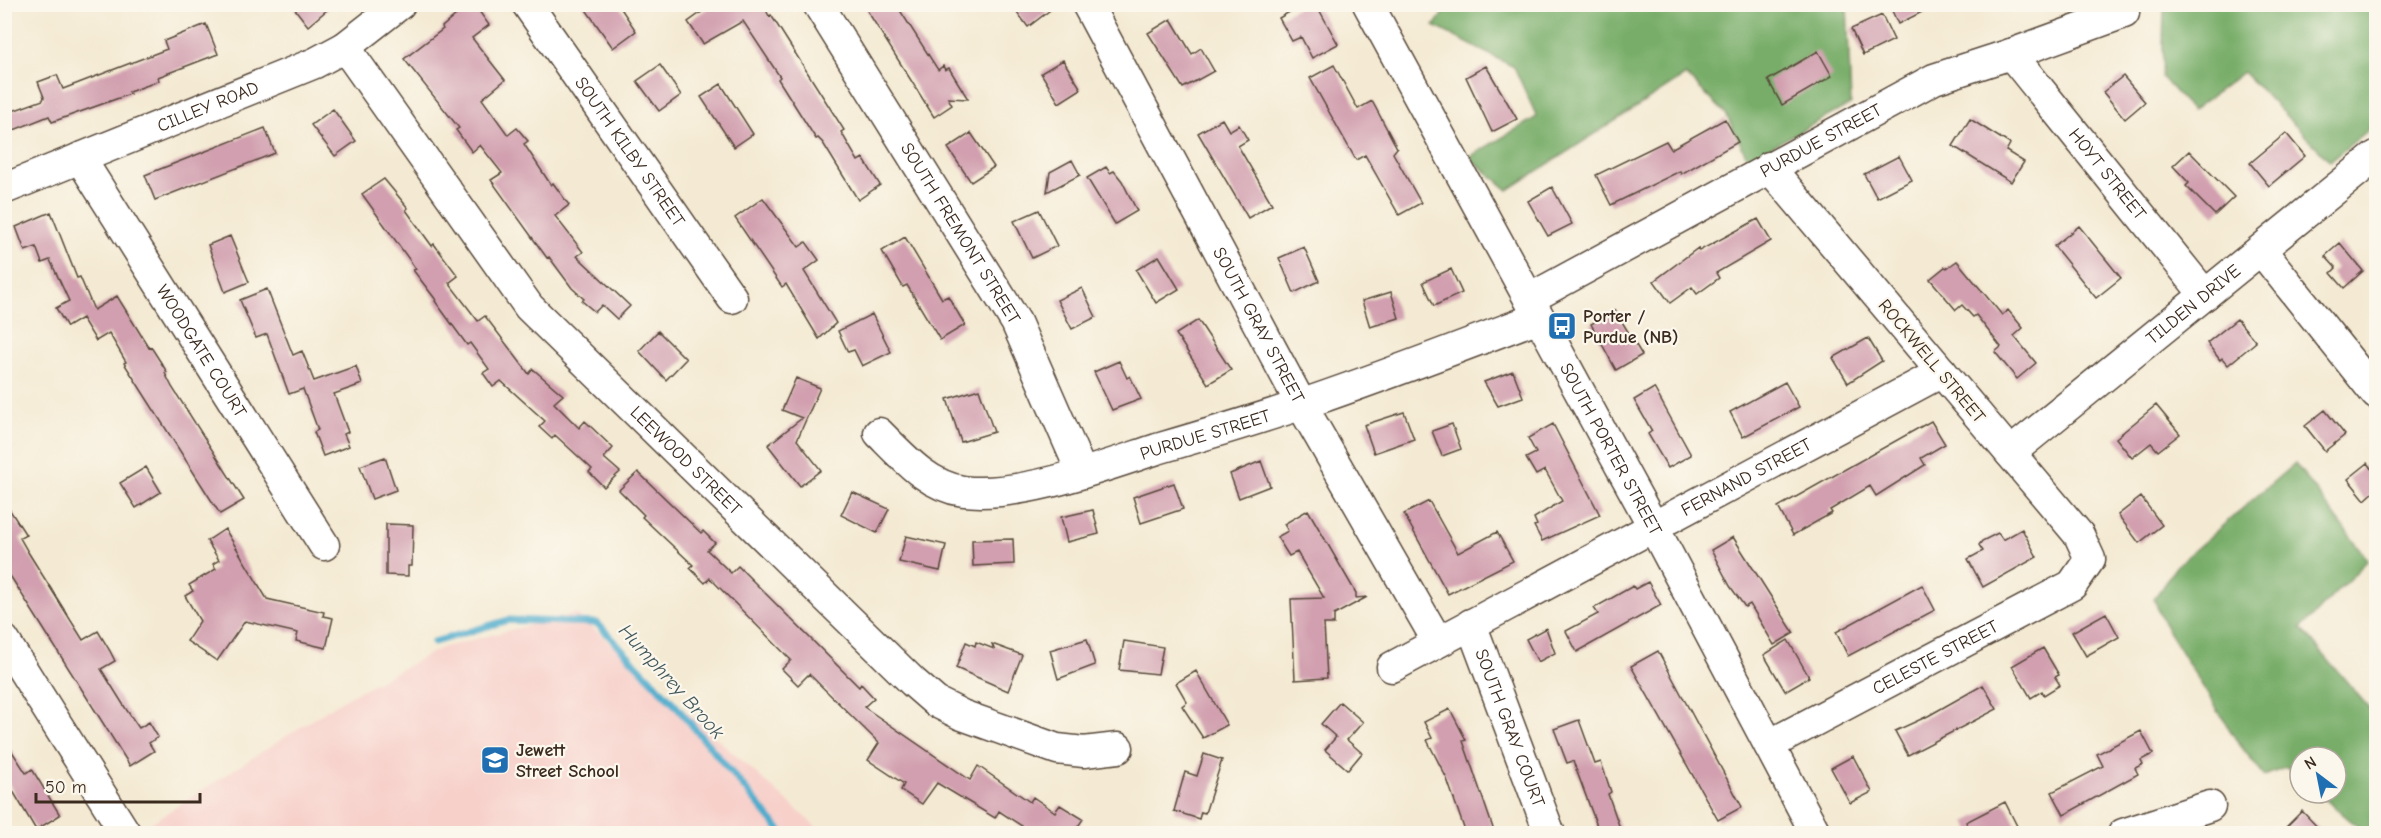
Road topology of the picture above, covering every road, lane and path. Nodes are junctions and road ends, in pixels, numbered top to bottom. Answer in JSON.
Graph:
{"nodes":[{"id":1,"x":400,"y":4,"type":"edge"},
{"id":2,"x":527,"y":4,"type":"edge"},
{"id":3,"x":818,"y":4,"type":"edge"},
{"id":4,"x":1087,"y":4,"type":"edge"},
{"id":5,"x":1368,"y":4,"type":"edge"},
{"id":6,"x":2124,"y":13,"type":"dead end"},
{"id":7,"x":345,"y":47,"type":"junction"},
{"id":8,"x":2011,"y":54,"type":"junction"},
{"id":9,"x":2376,"y":156,"type":"edge"},
{"id":10,"x":80,"y":158,"type":"junction"},
{"id":11,"x":1769,"y":166,"type":"junction"},
{"id":12,"x":4,"y":189,"type":"edge"},
{"id":13,"x":2261,"y":250,"type":"junction"},
{"id":14,"x":2205,"y":295,"type":"junction"},
{"id":15,"x":732,"y":298,"type":"dead end"},
{"id":16,"x":1534,"y":308,"type":"junction"},
{"id":17,"x":1942,"y":372,"type":"junction"},
{"id":18,"x":2376,"y":394,"type":"edge"},
{"id":19,"x":1301,"y":404,"type":"junction"},
{"id":20,"x":879,"y":433,"type":"dead end"},
{"id":21,"x":2010,"y":453,"type":"junction"},
{"id":22,"x":1082,"y":473,"type":"junction"},
{"id":23,"x":1653,"y":526,"type":"junction"},
{"id":24,"x":324,"y":545,"type":"dead end"},
{"id":25,"x":2090,"y":559,"type":"joint"},
{"id":26,"x":1471,"y":624,"type":"junction"},
{"id":27,"x":4,"y":640,"type":"edge"},
{"id":28,"x":1438,"y":642,"type":"junction"},
{"id":29,"x":1392,"y":667,"type":"dead end"},
{"id":30,"x":1768,"y":745,"type":"junction"},
{"id":31,"x":1119,"y":748,"type":"dead end"},
{"id":32,"x":2210,"y":806,"type":"dead end"},
{"id":33,"x":113,"y":829,"type":"edge"},
{"id":34,"x":1550,"y":834,"type":"edge"},
{"id":35,"x":1816,"y":834,"type":"edge"},
{"id":36,"x":2123,"y":834,"type":"edge"}],
"edges":[{"from":1,"to":7,"type":"street","name":"CILLEY ROAD"},
{"from":2,"to":15,"type":"street","name":"SOUTH KILBY STREET"},
{"from":3,"to":22,"type":"street","name":"SOUTH FREMONT STREET"},
{"from":4,"to":19,"type":"street","name":"SOUTH GRAY STREET"},
{"from":5,"to":16,"type":"street","name":"SOUTH PORTER STREET"},
{"from":6,"to":8,"type":"street","name":"PURDUE STREET"},
{"from":7,"to":10,"type":"street","name":"CILLEY ROAD"},
{"from":7,"to":31,"type":"street","name":"LEEWOOD STREET"},
{"from":8,"to":11,"type":"street","name":"PURDUE STREET"},
{"from":8,"to":14,"type":"street","name":"HOYT STREET"},
{"from":9,"to":13,"type":"street","name":"TILDEN DRIVE"},
{"from":10,"to":12,"type":"street","name":"CILLEY ROAD"},
{"from":10,"to":24,"type":"street","name":"WOODGATE COURT"},
{"from":11,"to":16,"type":"street","name":"PURDUE STREET"},
{"from":11,"to":17,"type":"street","name":"ROCKWELL STREET"},
{"from":13,"to":14,"type":"street","name":"TILDEN DRIVE"},
{"from":13,"to":18,"type":"street"},
{"from":14,"to":21,"type":"street","name":"TILDEN DRIVE"},
{"from":16,"to":19,"type":"street","name":"PURDUE STREET"},
{"from":16,"to":23,"type":"street","name":"SOUTH PORTER STREET"},
{"from":17,"to":21,"type":"street","name":"ROCKWELL STREET"},
{"from":17,"to":23,"type":"street","name":"FERNAND STREET"},
{"from":19,"to":22,"type":"street","name":"PURDUE STREET"},
{"from":19,"to":28,"type":"street","name":"SOUTH GRAY STREET"},
{"from":20,"to":22,"type":"street","name":"PURDUE STREET"},
{"from":21,"to":25,"type":"street","name":"ROCKWELL STREET"},
{"from":23,"to":26,"type":"street","name":"FERNAND STREET"},
{"from":23,"to":30,"type":"street","name":"SOUTH PORTER STREET"},
{"from":25,"to":30,"type":"street","name":"CELESTE STREET"},
{"from":26,"to":28,"type":"street","name":"FERNAND STREET"},
{"from":26,"to":34,"type":"street","name":"SOUTH GRAY COURT"},
{"from":27,"to":33,"type":"street"},
{"from":28,"to":29,"type":"street","name":"FERNAND STREET"},
{"from":30,"to":35,"type":"street","name":"SOUTH PORTER STREET"},
{"from":32,"to":36,"type":"street"}]}
